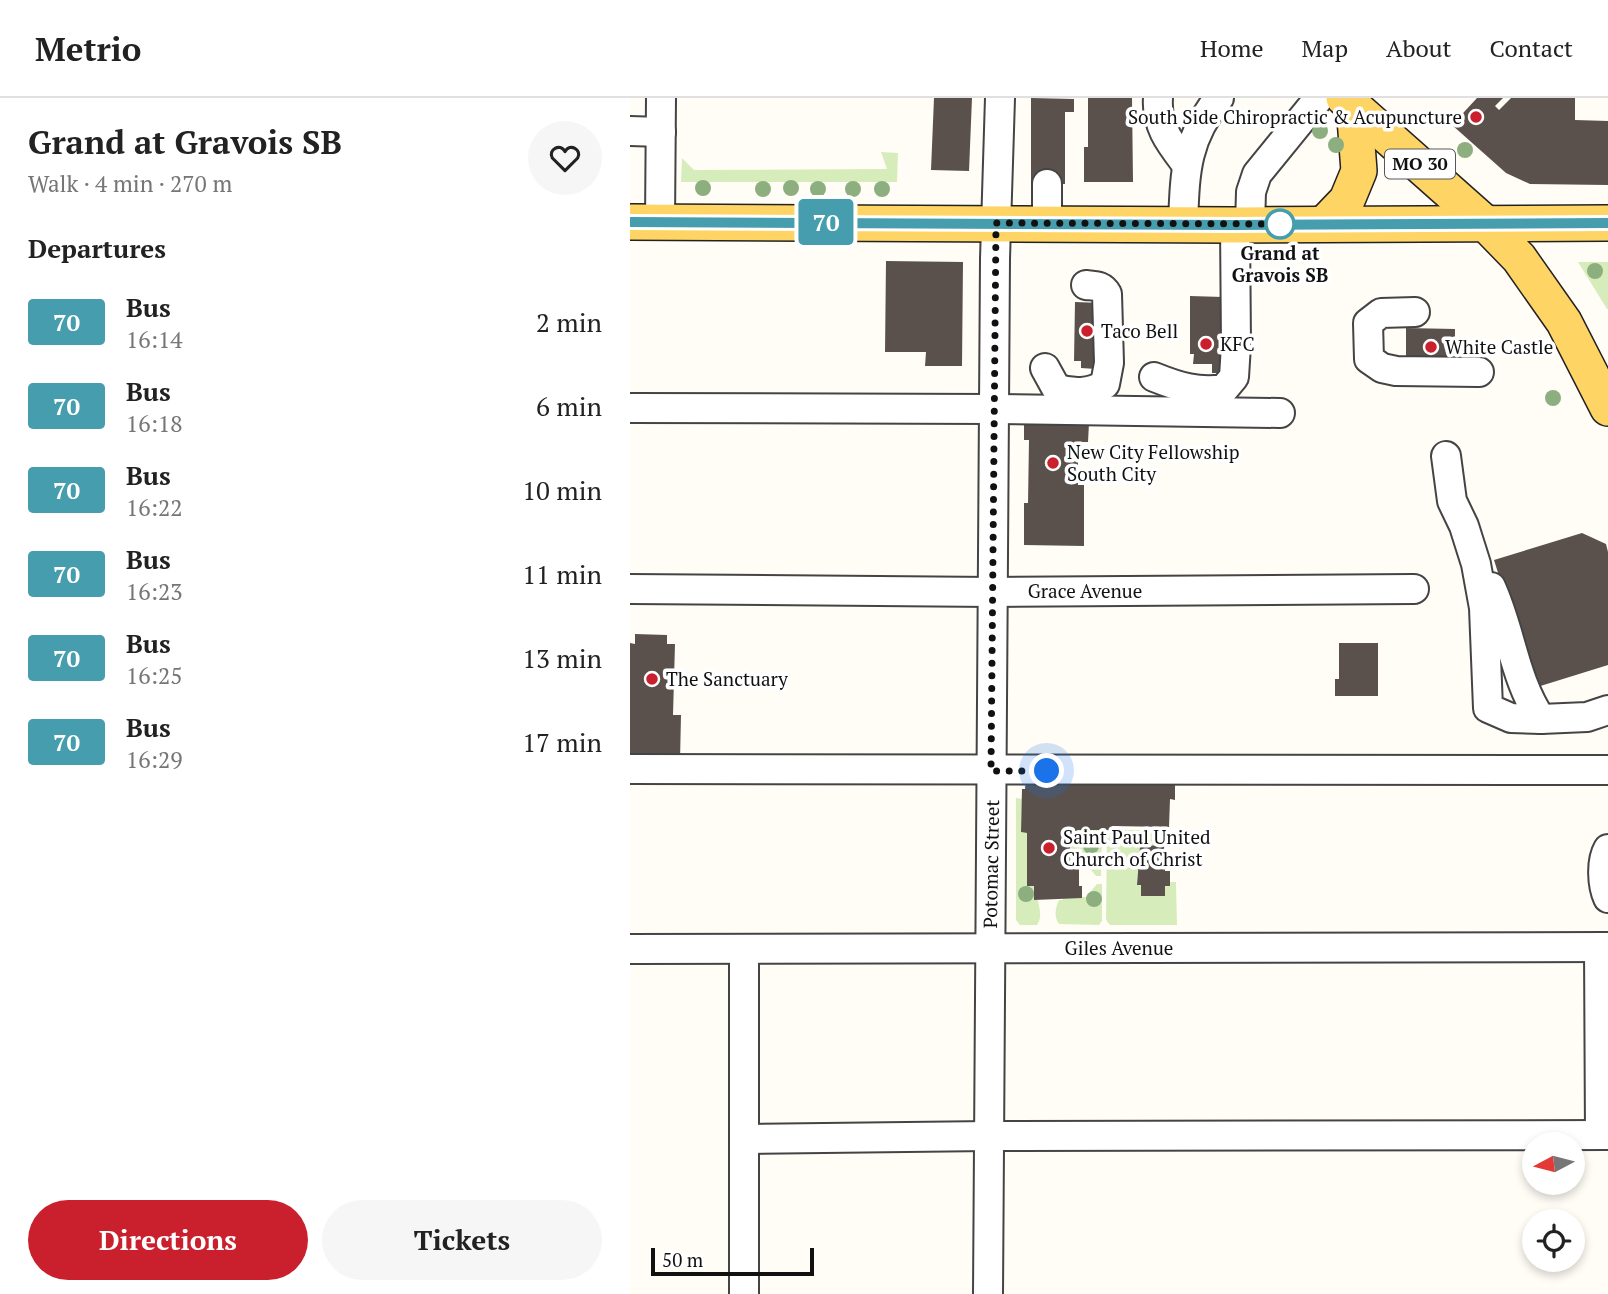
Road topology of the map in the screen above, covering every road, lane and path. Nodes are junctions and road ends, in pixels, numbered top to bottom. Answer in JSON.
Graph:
{"nodes":[{"id":1,"x":661,"y":98,"type":"edge"},
{"id":2,"x":1000,"y":98,"type":"edge"},
{"id":3,"x":1158,"y":98,"type":"edge"},
{"id":4,"x":1319,"y":98,"type":"edge"},
{"id":5,"x":1206,"y":101,"type":"edge"},
{"id":6,"x":1349,"y":101,"type":"edge"},
{"id":7,"x":630,"y":131,"type":"edge"},
{"id":8,"x":661,"y":132,"type":"junction"},
{"id":9,"x":1186,"y":164,"type":"junction"},
{"id":10,"x":1047,"y":184,"type":"dead end"},
{"id":11,"x":645,"y":222,"type":"edge"},
{"id":12,"x":996,"y":223,"type":"junction"},
{"id":13,"x":1047,"y":223,"type":"junction"},
{"id":14,"x":1608,"y":223,"type":"edge"},
{"id":15,"x":1183,"y":224,"type":"junction"},
{"id":16,"x":1324,"y":224,"type":"junction"},
{"id":17,"x":1486,"y":224,"type":"junction"},
{"id":18,"x":1243,"y":225,"type":"junction"},
{"id":19,"x":1086,"y":285,"type":"dead end"},
{"id":20,"x":1415,"y":312,"type":"dead end"},
{"id":21,"x":1045,"y":368,"type":"dead end"},
{"id":22,"x":1479,"y":372,"type":"dead end"},
{"id":23,"x":1154,"y":377,"type":"dead end"},
{"id":24,"x":630,"y":408,"type":"edge"},
{"id":25,"x":1608,"y":408,"type":"edge"},
{"id":26,"x":994,"y":409,"type":"junction"},
{"id":27,"x":1280,"y":414,"type":"dead end"},
{"id":28,"x":1446,"y":456,"type":"dead end"},
{"id":29,"x":1476,"y":564,"type":"junction"},
{"id":30,"x":630,"y":589,"type":"edge"},
{"id":31,"x":1414,"y":589,"type":"dead end"},
{"id":32,"x":993,"y":592,"type":"junction"},
{"id":33,"x":1535,"y":710,"type":"junction"},
{"id":34,"x":1608,"y":710,"type":"edge"},
{"id":35,"x":630,"y":769,"type":"edge"},
{"id":36,"x":1608,"y":770,"type":"edge"},
{"id":37,"x":991,"y":771,"type":"junction"},
{"id":38,"x":1608,"y":849,"type":"edge"},
{"id":39,"x":1608,"y":898,"type":"edge"},
{"id":40,"x":1604,"y":947,"type":"edge"},
{"id":41,"x":990,"y":948,"type":"junction"},
{"id":42,"x":630,"y":949,"type":"edge"},
{"id":43,"x":744,"y":949,"type":"junction"},
{"id":44,"x":1604,"y":1135,"type":"edge"},
{"id":45,"x":989,"y":1136,"type":"junction"},
{"id":46,"x":744,"y":1139,"type":"junction"},
{"id":47,"x":744,"y":1294,"type":"edge"},
{"id":48,"x":988,"y":1294,"type":"edge"}],
"edges":[{"from":1,"to":8,"type":"street"},
{"from":2,"to":12,"type":"street","name":"Potomac Street"},
{"from":3,"to":9,"type":"street"},
{"from":4,"to":18,"type":"street"},
{"from":5,"to":9,"type":"street"},
{"from":6,"to":16,"type":"main road"},
{"from":6,"to":17,"type":"main road","number":"MO 30"},
{"from":7,"to":8,"type":"street"},
{"from":8,"to":11,"type":"street"},
{"from":9,"to":15,"type":"street"},
{"from":10,"to":13,"type":"street"},
{"from":11,"to":12,"type":"main road"},
{"from":12,"to":13,"type":"main road"},
{"from":12,"to":26,"type":"street","name":"Potomac Street"},
{"from":13,"to":15,"type":"main road"},
{"from":14,"to":17,"type":"main road"},
{"from":15,"to":18,"type":"main road"},
{"from":16,"to":17,"type":"main road"},
{"from":16,"to":18,"type":"main road"},
{"from":17,"to":25,"type":"main road","number":"MO 30"},
{"from":18,"to":23,"type":"street"},
{"from":19,"to":21,"type":"street"},
{"from":20,"to":22,"type":"street"},
{"from":24,"to":26,"type":"street"},
{"from":26,"to":27,"type":"street"},
{"from":26,"to":32,"type":"street","name":"Potomac Street"},
{"from":28,"to":29,"type":"street"},
{"from":29,"to":33,"type":"street"},
{"from":29,"to":33,"type":"street"},
{"from":30,"to":32,"type":"street","name":"Grace Avenue"},
{"from":31,"to":32,"type":"street","name":"Grace Avenue"},
{"from":32,"to":37,"type":"street","name":"Potomac Street"},
{"from":33,"to":34,"type":"street"},
{"from":35,"to":37,"type":"street"},
{"from":36,"to":37,"type":"street"},
{"from":37,"to":41,"type":"street","name":"Potomac Street"},
{"from":38,"to":39,"type":"street"},
{"from":40,"to":41,"type":"street","name":"Giles Avenue"},
{"from":40,"to":44,"type":"street"},
{"from":41,"to":43,"type":"street","name":"Giles Avenue"},
{"from":41,"to":45,"type":"street","name":"Potomac Street"},
{"from":42,"to":43,"type":"street","name":"Giles Avenue"},
{"from":43,"to":46,"type":"street"},
{"from":44,"to":45,"type":"street"},
{"from":45,"to":46,"type":"street"},
{"from":45,"to":48,"type":"street","name":"Potomac Street"},
{"from":46,"to":47,"type":"street"}]}
